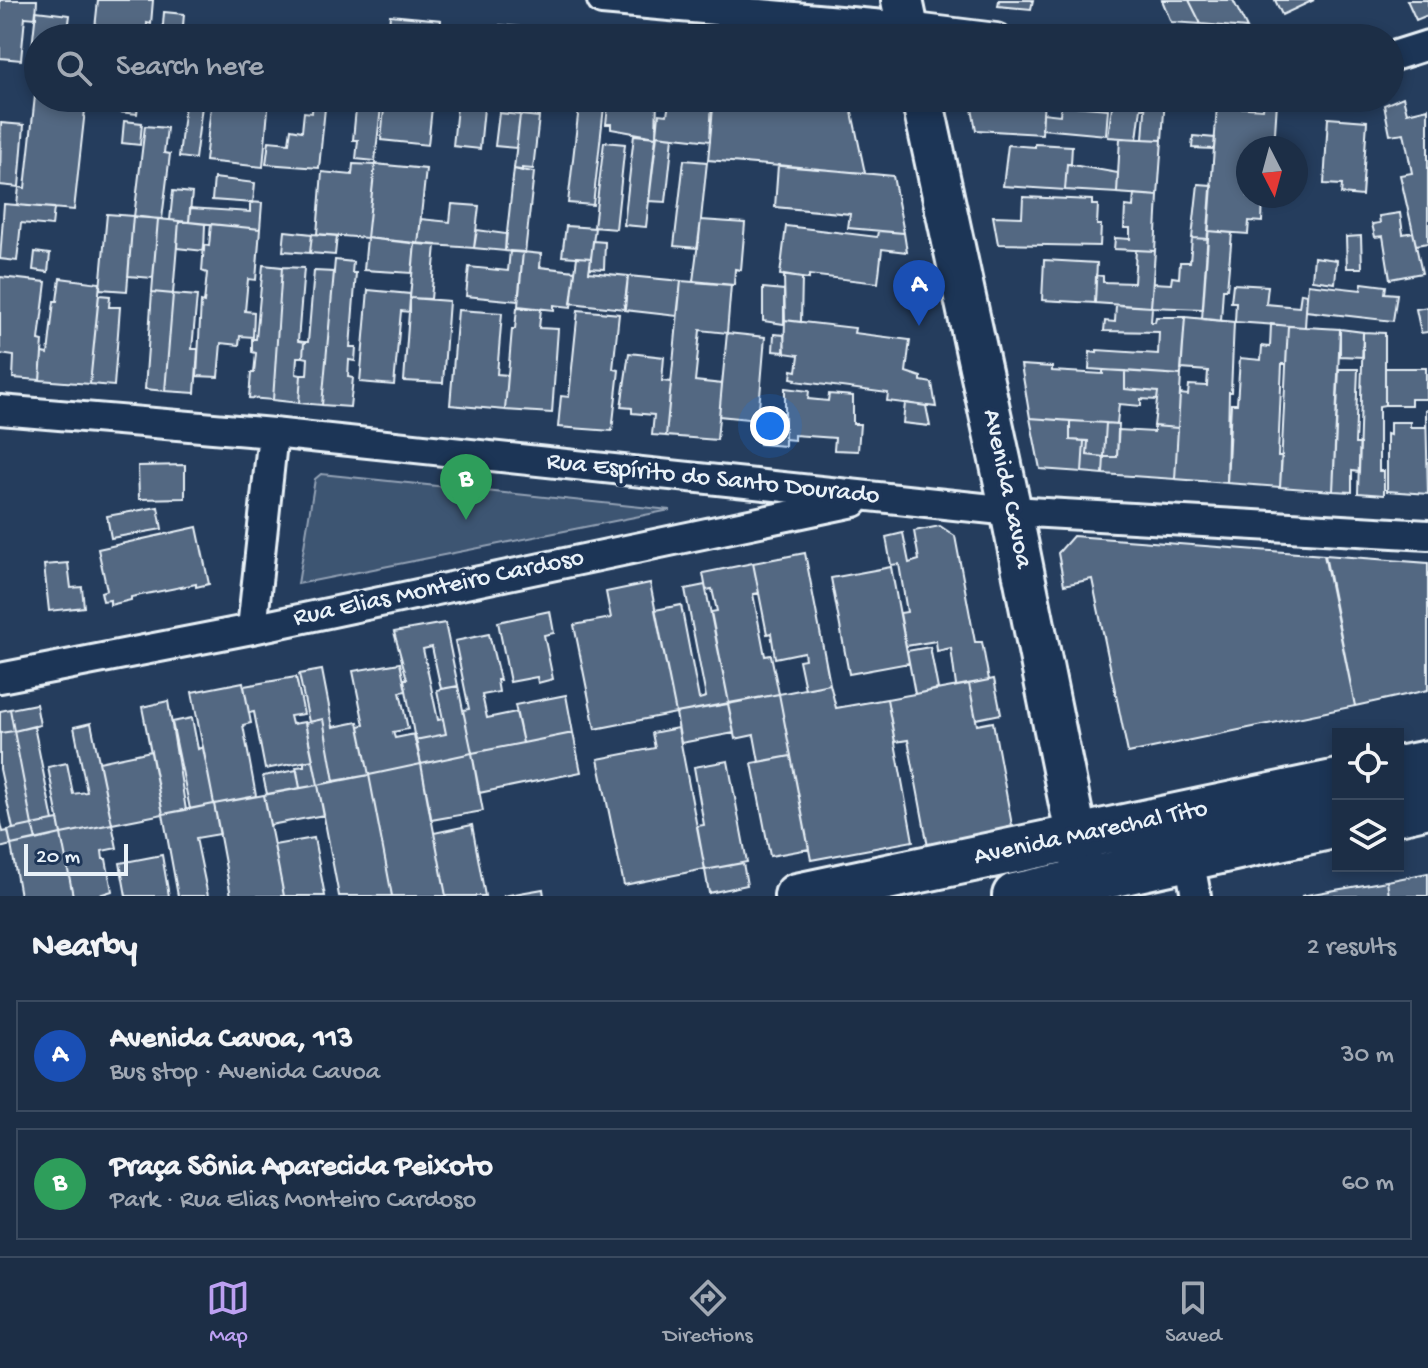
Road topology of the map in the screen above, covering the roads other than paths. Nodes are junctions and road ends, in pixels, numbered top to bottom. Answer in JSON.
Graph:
{"nodes":[{"id":1,"x":602,"y":0,"type":"edge"},
{"id":2,"x":906,"y":22,"type":"edge"},
{"id":3,"x":1428,"y":45,"type":"edge"},
{"id":4,"x":1404,"y":53,"type":"edge"},
{"id":5,"x":925,"y":112,"type":"edge"},
{"id":6,"x":0,"y":410,"type":"edge"},
{"id":7,"x":273,"y":433,"type":"junction"},
{"id":8,"x":878,"y":497,"type":"junction"},
{"id":9,"x":1011,"y":511,"type":"junction"},
{"id":10,"x":1428,"y":535,"type":"edge"},
{"id":11,"x":252,"y":629,"type":"junction"},
{"id":12,"x":0,"y":678,"type":"edge"},
{"id":13,"x":1428,"y":763,"type":"edge"},
{"id":14,"x":1404,"y":768,"type":"edge"},
{"id":15,"x":1332,"y":783,"type":"edge"},
{"id":16,"x":1428,"y":805,"type":"edge"},
{"id":17,"x":1404,"y":811,"type":"edge"},
{"id":18,"x":1332,"y":827,"type":"edge"},
{"id":19,"x":1077,"y":837,"type":"junction"},
{"id":20,"x":1193,"y":877,"type":"edge"},
{"id":21,"x":1085,"y":881,"type":"junction"},
{"id":22,"x":874,"y":888,"type":"edge"},
{"id":23,"x":797,"y":896,"type":"edge"},
{"id":24,"x":1015,"y":896,"type":"edge"}],
"edges":[{"from":1,"to":2,"type":"street"},
{"from":3,"to":4,"type":"street"},
{"from":5,"to":9,"type":"street","name":"Avenida Cavoa"},
{"from":6,"to":7,"type":"street","name":"Rua Espírito do Santo Dourado"},
{"from":7,"to":8,"type":"street","name":"Rua Espírito do Santo Dourado"},
{"from":7,"to":11,"type":"street"},
{"from":8,"to":9,"type":"street","name":"Rua Espírito do Santo Dourado"},
{"from":8,"to":11,"type":"street","name":"Rua Elias Monteiro Cardoso"},
{"from":9,"to":10,"type":"street","name":"Rua Espírito do Santo Dourado"},
{"from":9,"to":19,"type":"street","name":"Avenida Cavoa"},
{"from":11,"to":12,"type":"street","name":"Rua Elias Monteiro Cardoso"},
{"from":13,"to":14,"type":"main road"},
{"from":15,"to":19,"type":"main road","name":"Avenida Marechal Tito"},
{"from":16,"to":17,"type":"main road"},
{"from":18,"to":20,"type":"main road","name":"Avenida Marechal Tito"},
{"from":19,"to":21,"type":"street","name":"Avenida Cavoa"},
{"from":19,"to":22,"type":"main road","name":"Avenida Marechal Tito"},
{"from":20,"to":21,"type":"main road","name":"Avenida Marechal Tito"},
{"from":21,"to":24,"type":"main road","name":"Avenida Marechal Tito"},
{"from":22,"to":23,"type":"main road","name":"Avenida Marechal Tito"}]}
